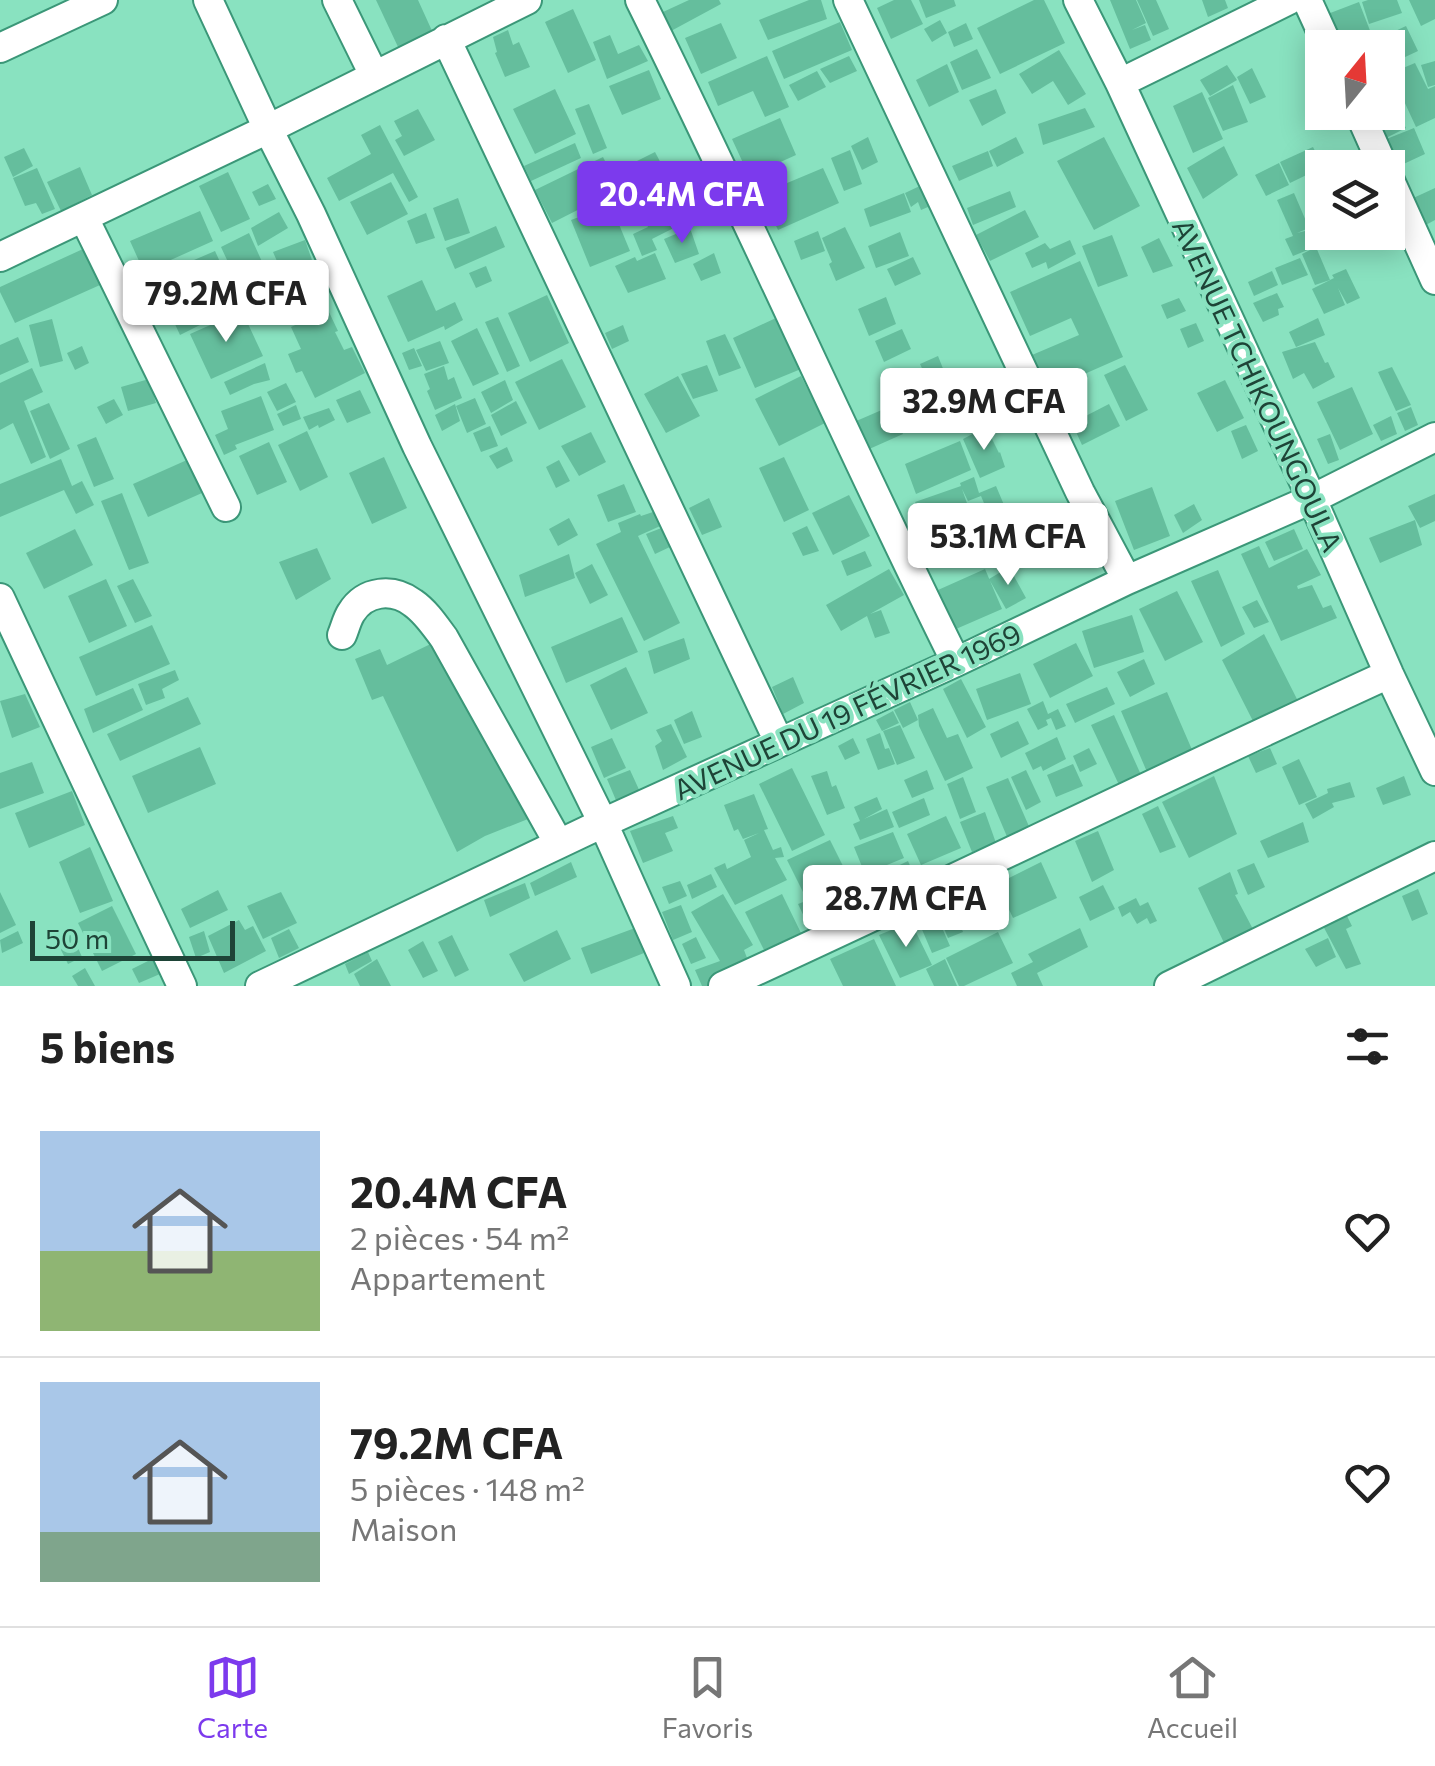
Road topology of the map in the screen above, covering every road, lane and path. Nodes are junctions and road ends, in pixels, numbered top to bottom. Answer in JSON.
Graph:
{"nodes":[{"id":1,"x":103,"y":0,"type":"edge"},
{"id":2,"x":208,"y":0,"type":"edge"},
{"id":3,"x":337,"y":0,"type":"edge"},
{"id":4,"x":527,"y":0,"type":"edge"},
{"id":5,"x":640,"y":0,"type":"edge"},
{"id":6,"x":848,"y":0,"type":"edge"},
{"id":7,"x":1078,"y":0,"type":"edge"},
{"id":8,"x":1289,"y":0,"type":"edge"},
{"id":9,"x":1307,"y":0,"type":"edge"},
{"id":10,"x":1321,"y":30,"type":"edge"},
{"id":11,"x":446,"y":39,"type":"junction"},
{"id":12,"x":0,"y":48,"type":"edge"},
{"id":13,"x":374,"y":75,"type":"junction"},
{"id":14,"x":1120,"y":84,"type":"junction"},
{"id":15,"x":268,"y":130,"type":"junction"},
{"id":16,"x":1405,"y":214,"type":"edge"},
{"id":17,"x":84,"y":218,"type":"junction"},
{"id":18,"x":0,"y":257,"type":"edge"},
{"id":19,"x":1435,"y":280,"type":"edge"},
{"id":20,"x":1435,"y":438,"type":"edge"},
{"id":21,"x":1312,"y":499,"type":"junction"},
{"id":22,"x":226,"y":507,"type":"dead end"},
{"id":23,"x":1127,"y":580,"type":"junction"},
{"id":24,"x":0,"y":598,"type":"edge"},
{"id":25,"x":342,"y":635,"type":"dead end"},
{"id":26,"x":956,"y":662,"type":"junction"},
{"id":27,"x":1388,"y":674,"type":"junction"},
{"id":28,"x":779,"y":742,"type":"junction"},
{"id":29,"x":1435,"y":771,"type":"edge"},
{"id":30,"x":603,"y":823,"type":"junction"},
{"id":31,"x":559,"y":844,"type":"junction"},
{"id":32,"x":1435,"y":856,"type":"edge"},
{"id":33,"x":182,"y":986,"type":"edge"},
{"id":34,"x":260,"y":986,"type":"edge"},
{"id":35,"x":676,"y":986,"type":"edge"},
{"id":36,"x":723,"y":986,"type":"edge"},
{"id":37,"x":1169,"y":986,"type":"edge"}],
"edges":[{"from":1,"to":12,"type":"street"},
{"from":2,"to":15,"type":"street"},
{"from":3,"to":13,"type":"street"},
{"from":4,"to":11,"type":"street"},
{"from":5,"to":26,"type":"street"},
{"from":6,"to":23,"type":"street"},
{"from":7,"to":14,"type":"street","name":"AVENUE TCHIKOUNGOULA"},
{"from":8,"to":14,"type":"street"},
{"from":9,"to":10,"type":"street"},
{"from":11,"to":13,"type":"street"},
{"from":11,"to":28,"type":"street"},
{"from":13,"to":15,"type":"street"},
{"from":14,"to":21,"type":"street","name":"AVENUE TCHIKOUNGOULA"},
{"from":15,"to":17,"type":"street"},
{"from":15,"to":30,"type":"street"},
{"from":16,"to":19,"type":"street"},
{"from":17,"to":18,"type":"street"},
{"from":17,"to":22,"type":"street"},
{"from":20,"to":21,"type":"street","name":"AVENUE DU 19 FÉVRIER 1969"},
{"from":21,"to":23,"type":"street","name":"AVENUE DU 19 FÉVRIER 1969"},
{"from":21,"to":27,"type":"street","name":"AVENUE TCHIKOUNGOULA"},
{"from":23,"to":26,"type":"street","name":"AVENUE DU 19 FÉVRIER 1969"},
{"from":24,"to":33,"type":"street"},
{"from":25,"to":31,"type":"street"},
{"from":26,"to":28,"type":"street","name":"AVENUE DU 19 FÉVRIER 1969"},
{"from":27,"to":29,"type":"street","name":"AVENUE TCHIKOUNGOULA"},
{"from":27,"to":36,"type":"street"},
{"from":28,"to":30,"type":"street","name":"AVENUE DU 19 FÉVRIER 1969"},
{"from":30,"to":31,"type":"street","name":"AVENUE DU 19 FÉVRIER 1969"},
{"from":30,"to":35,"type":"street"},
{"from":31,"to":34,"type":"street","name":"AVENUE DU 19 FÉVRIER 1969"},
{"from":32,"to":37,"type":"street"}]}
